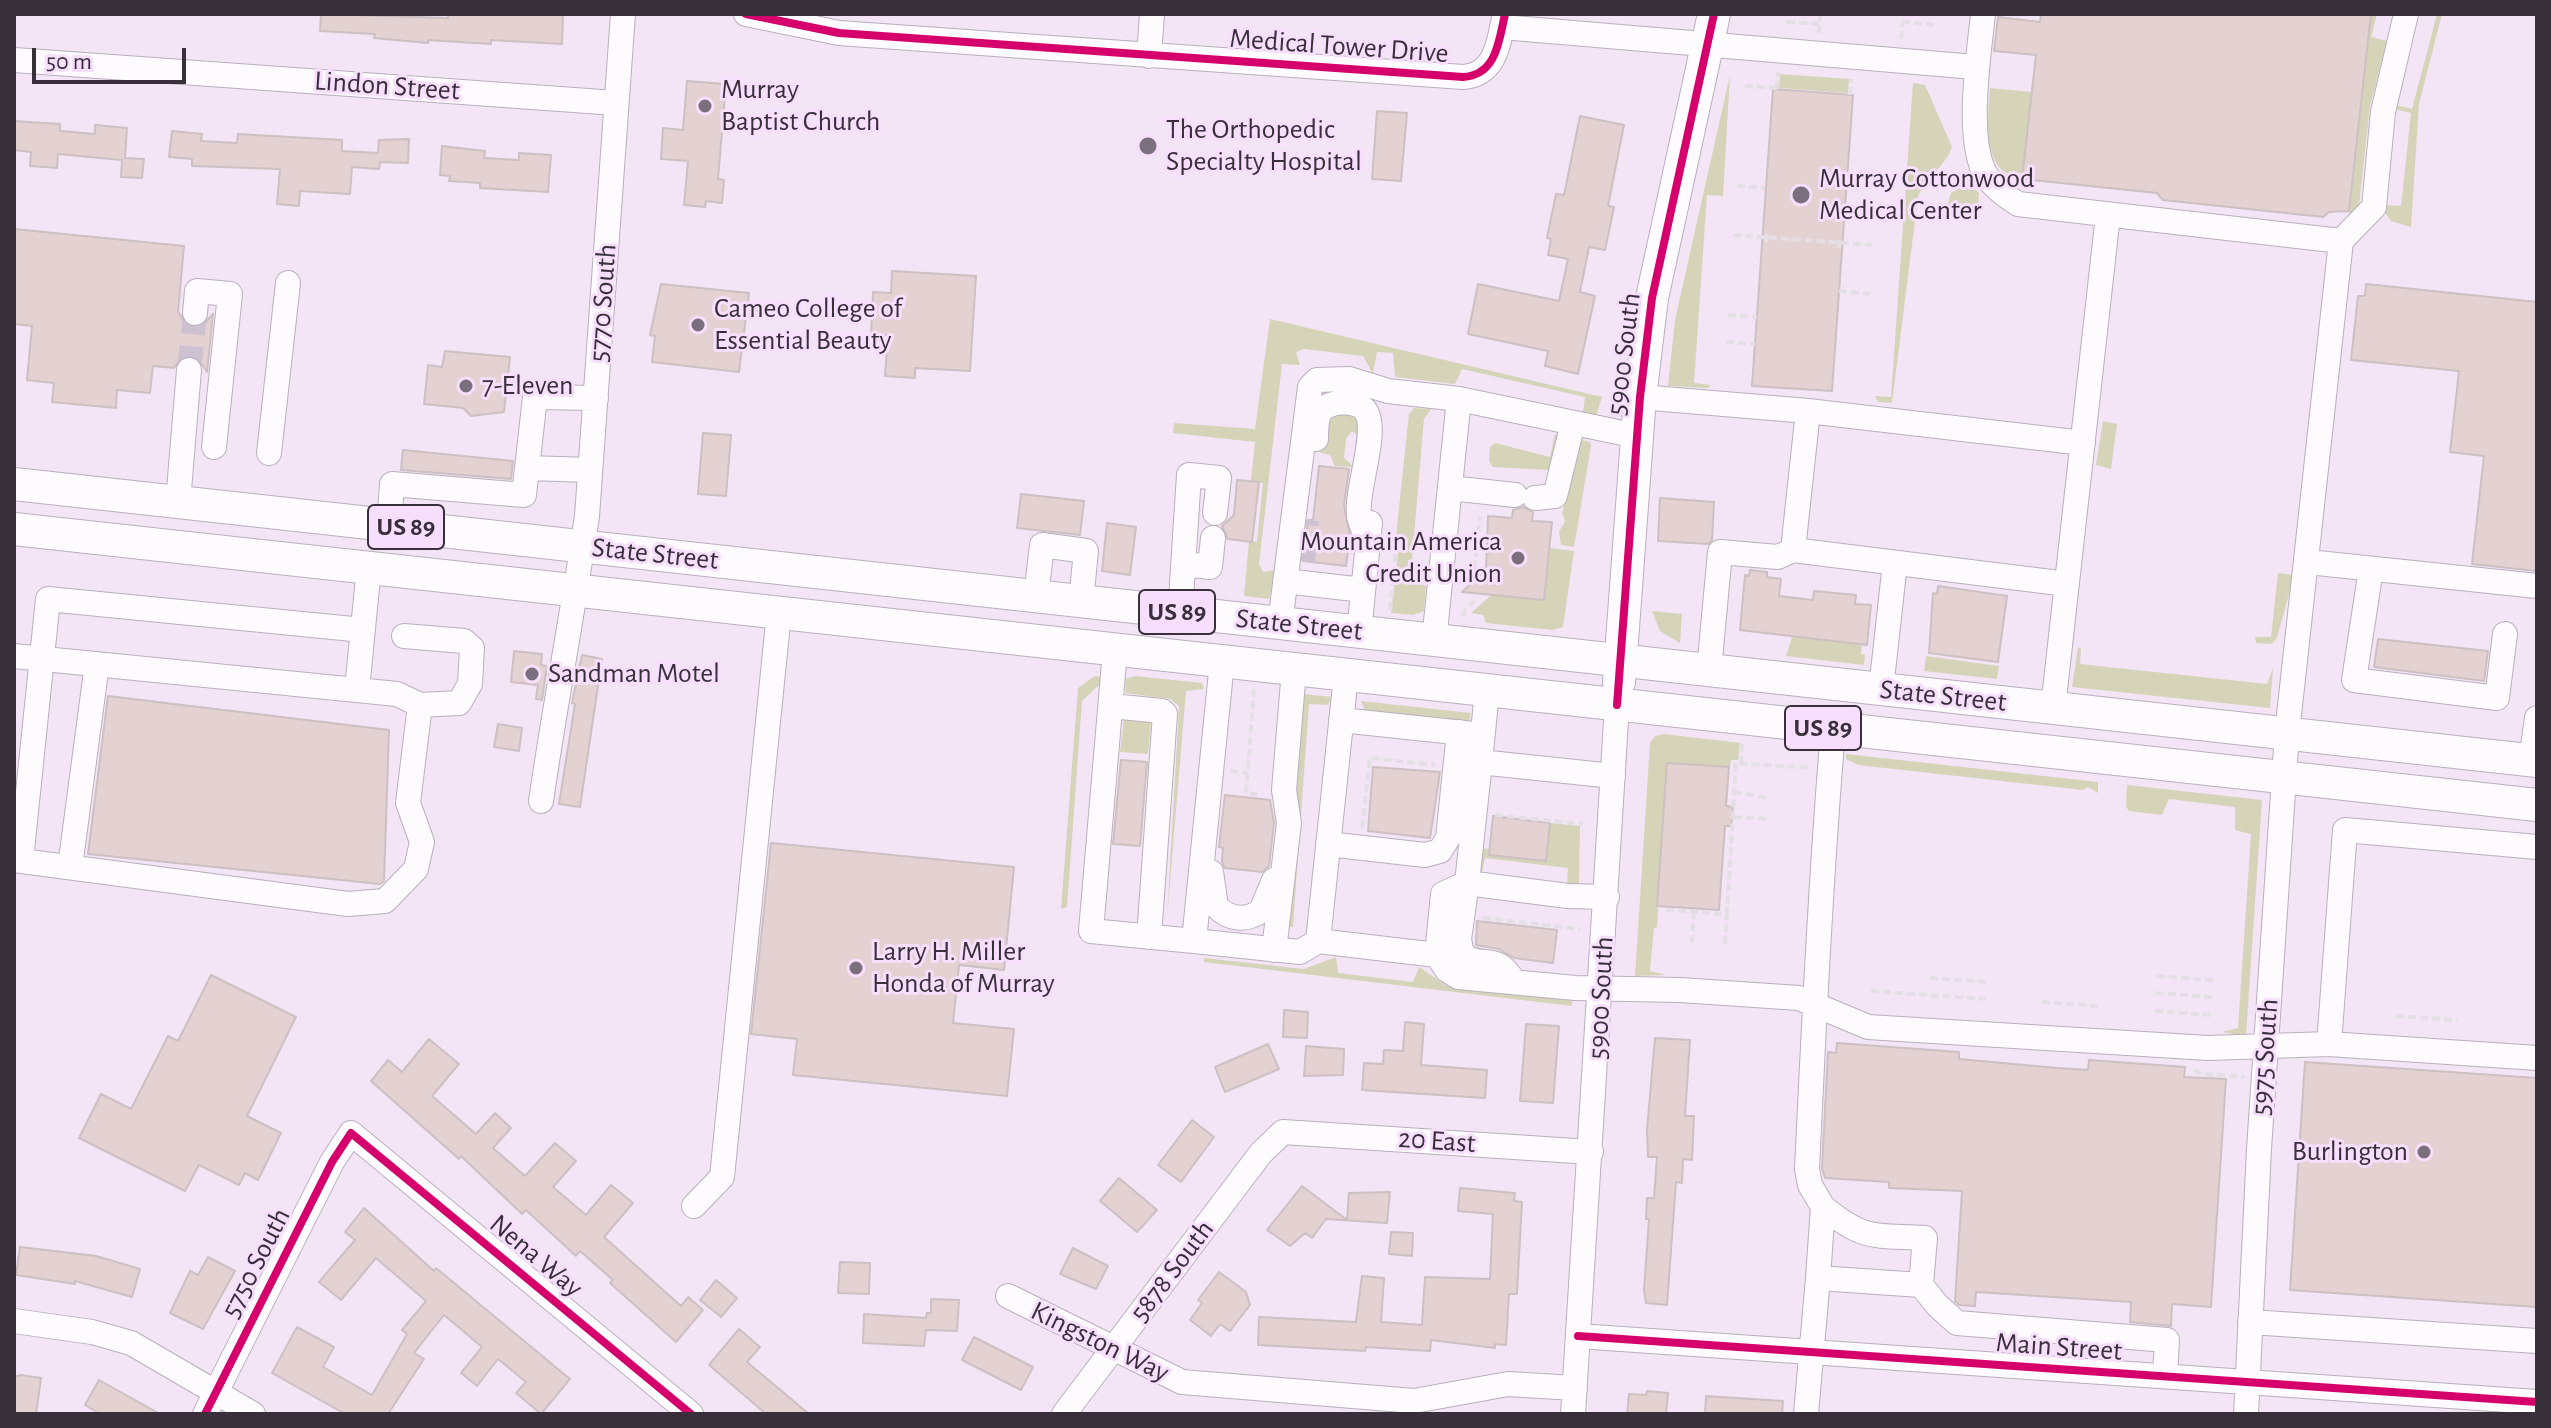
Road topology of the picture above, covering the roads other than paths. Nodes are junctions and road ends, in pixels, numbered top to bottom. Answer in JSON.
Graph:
{"nodes":[{"id":1,"x":623,"y":14,"type":"edge"},
{"id":2,"x":746,"y":14,"type":"edge"},
{"id":3,"x":1152,"y":14,"type":"edge"},
{"id":4,"x":1714,"y":14,"type":"edge"},
{"id":5,"x":1983,"y":14,"type":"edge"},
{"id":6,"x":2406,"y":14,"type":"edge"},
{"id":7,"x":800,"y":20,"type":"edge"},
{"id":8,"x":1503,"y":20,"type":"edge"},
{"id":9,"x":1707,"y":45,"type":"junction"},
{"id":10,"x":1149,"y":56,"type":"junction"},
{"id":11,"x":14,"y":60,"type":"edge"},
{"id":12,"x":1975,"y":67,"type":"junction"},
{"id":13,"x":616,"y":103,"type":"junction"},
{"id":14,"x":2108,"y":215,"type":"junction"},
{"id":15,"x":2341,"y":241,"type":"junction"},
{"id":16,"x":288,"y":283,"type":"dead end"},
{"id":17,"x":195,"y":313,"type":"tunnel mouth"},
{"id":18,"x":189,"y":370,"type":"tunnel mouth"},
{"id":19,"x":1388,"y":391,"type":"junction"},
{"id":20,"x":1640,"y":397,"type":"junction"},
{"id":21,"x":596,"y":398,"type":"junction"},
{"id":22,"x":1459,"y":399,"type":"junction"},
{"id":23,"x":1362,"y":406,"type":"junction"},
{"id":24,"x":1808,"y":411,"type":"junction"},
{"id":25,"x":1573,"y":423,"type":"junction"},
{"id":26,"x":1637,"y":436,"type":"junction"},
{"id":27,"x":2083,"y":443,"type":"junction"},
{"id":28,"x":214,"y":447,"type":"dead end"},
{"id":29,"x":269,"y":453,"type":"dead end"},
{"id":30,"x":528,"y":468,"type":"junction"},
{"id":31,"x":590,"y":470,"type":"junction"},
{"id":32,"x":14,"y":484,"type":"edge"},
{"id":33,"x":1450,"y":488,"type":"junction"},
{"id":34,"x":475,"y":491,"type":"junction"},
{"id":35,"x":178,"y":502,"type":"junction"},
{"id":36,"x":1215,"y":513,"type":"dead end"},
{"id":37,"x":1307,"y":520,"type":"tunnel mouth"},
{"id":38,"x":389,"y":525,"type":"junction"},
{"id":39,"x":14,"y":529,"type":"edge"},
{"id":40,"x":469,"y":534,"type":"junction"},
{"id":41,"x":1213,"y":538,"type":"dead end"},
{"id":42,"x":1368,"y":540,"type":"junction"},
{"id":43,"x":583,"y":546,"type":"junction"},
{"id":44,"x":1793,"y":550,"type":"junction"},
{"id":45,"x":1303,"y":561,"type":"tunnel mouth"},
{"id":46,"x":2308,"y":562,"type":"junction"},
{"id":47,"x":1895,"y":563,"type":"junction"},
{"id":48,"x":1185,"y":564,"type":"junction"},
{"id":49,"x":369,"y":568,"type":"junction"},
{"id":50,"x":2371,"y":569,"type":"junction"},
{"id":51,"x":1285,"y":581,"type":"junction"},
{"id":52,"x":2067,"y":584,"type":"junction"},
{"id":53,"x":2537,"y":586,"type":"edge"},
{"id":54,"x":1363,"y":590,"type":"junction"},
{"id":55,"x":578,"y":591,"type":"junction"},
{"id":56,"x":1036,"y":596,"type":"junction"},
{"id":57,"x":1081,"y":601,"type":"junction"},
{"id":58,"x":779,"y":613,"type":"junction"},
{"id":59,"x":1180,"y":613,"type":"junction"},
{"id":60,"x":1280,"y":623,"type":"junction"},
{"id":61,"x":363,"y":630,"type":"junction"},
{"id":62,"x":1359,"y":632,"type":"junction"},
{"id":63,"x":2505,"y":634,"type":"dead end"},
{"id":64,"x":404,"y":636,"type":"dead end"},
{"id":65,"x":1434,"y":641,"type":"junction"},
{"id":66,"x":1115,"y":651,"type":"junction"},
{"id":67,"x":14,"y":656,"type":"edge"},
{"id":68,"x":41,"y":659,"type":"junction"},
{"id":69,"x":1620,"y":661,"type":"junction"},
{"id":70,"x":1222,"y":662,"type":"junction"},
{"id":71,"x":97,"y":664,"type":"junction"},
{"id":72,"x":1294,"y":670,"type":"junction"},
{"id":73,"x":1709,"y":670,"type":"junction"},
{"id":74,"x":1346,"y":676,"type":"junction"},
{"id":75,"x":357,"y":689,"type":"junction"},
{"id":76,"x":1881,"y":689,"type":"junction"},
{"id":77,"x":1487,"y":692,"type":"junction"},
{"id":78,"x":420,"y":705,"type":"junction"},
{"id":79,"x":1617,"y":705,"type":"junction"},
{"id":80,"x":1111,"y":706,"type":"junction"},
{"id":81,"x":2053,"y":708,"type":"junction"},
{"id":82,"x":2537,"y":718,"type":"edge"},
{"id":83,"x":1341,"y":720,"type":"junction"},
{"id":84,"x":1833,"y":730,"type":"junction"},
{"id":85,"x":2287,"y":733,"type":"junction"},
{"id":86,"x":1471,"y":734,"type":"junction"},
{"id":87,"x":2534,"y":761,"type":"edge"},
{"id":88,"x":1480,"y":762,"type":"junction"},
{"id":89,"x":1613,"y":776,"type":"junction"},
{"id":90,"x":2283,"y":778,"type":"junction"},
{"id":91,"x":1211,"y":794,"type":"junction"},
{"id":92,"x":541,"y":801,"type":"dead end"},
{"id":93,"x":1286,"y":805,"type":"junction"},
{"id":94,"x":2537,"y":805,"type":"edge"},
{"id":95,"x":1328,"y":844,"type":"junction"},
{"id":96,"x":2537,"y":847,"type":"edge"},
{"id":97,"x":17,"y":860,"type":"edge"},
{"id":98,"x":70,"y":867,"type":"junction"},
{"id":99,"x":1467,"y":883,"type":"junction"},
{"id":100,"x":1607,"y":897,"type":"junction"},
{"id":101,"x":1149,"y":937,"type":"junction"},
{"id":102,"x":1194,"y":941,"type":"junction"},
{"id":103,"x":1318,"y":941,"type":"junction"},
{"id":104,"x":1274,"y":950,"type":"junction"},
{"id":105,"x":1437,"y":955,"type":"junction"},
{"id":106,"x":1514,"y":982,"type":"junction"},
{"id":107,"x":1602,"y":987,"type":"junction"},
{"id":108,"x":1815,"y":1006,"type":"junction"},
{"id":109,"x":2266,"y":1044,"type":"junction"},
{"id":110,"x":2329,"y":1044,"type":"junction"},
{"id":111,"x":2537,"y":1058,"type":"edge"},
{"id":112,"x":1283,"y":1132,"type":"joint"},
{"id":113,"x":351,"y":1133,"type":"joint"},
{"id":114,"x":1591,"y":1152,"type":"junction"},
{"id":115,"x":694,"y":1206,"type":"dead end"},
{"id":116,"x":1823,"y":1207,"type":"junction"},
{"id":117,"x":1818,"y":1278,"type":"junction"},
{"id":118,"x":1921,"y":1285,"type":"junction"},
{"id":119,"x":1008,"y":1296,"type":"dead end"},
{"id":120,"x":14,"y":1321,"type":"edge"},
{"id":121,"x":2250,"y":1322,"type":"junction"},
{"id":122,"x":1957,"y":1323,"type":"junction"},
{"id":123,"x":2093,"y":1333,"type":"junction"},
{"id":124,"x":1578,"y":1336,"type":"junction"},
{"id":125,"x":2537,"y":1341,"type":"edge"},
{"id":126,"x":1114,"y":1349,"type":"junction"},
{"id":127,"x":1812,"y":1352,"type":"junction"},
{"id":128,"x":1956,"y":1362,"type":"junction"},
{"id":129,"x":2090,"y":1371,"type":"junction"},
{"id":130,"x":2165,"y":1376,"type":"junction"},
{"id":131,"x":2246,"y":1382,"type":"junction"},
{"id":132,"x":1575,"y":1388,"type":"junction"},
{"id":133,"x":216,"y":1391,"type":"junction"},
{"id":134,"x":2537,"y":1402,"type":"edge"},
{"id":135,"x":2507,"y":1407,"type":"edge"},
{"id":136,"x":205,"y":1414,"type":"edge"},
{"id":137,"x":253,"y":1414,"type":"edge"},
{"id":138,"x":691,"y":1414,"type":"edge"},
{"id":139,"x":1064,"y":1414,"type":"edge"},
{"id":140,"x":1573,"y":1414,"type":"edge"},
{"id":141,"x":1806,"y":1414,"type":"edge"},
{"id":142,"x":2246,"y":1414,"type":"edge"}],
"edges":[{"from":1,"to":13,"type":"street","name":"5770 South"},
{"from":2,"to":7,"type":"street","name":"Medical Tower Drive"},
{"from":3,"to":10,"type":"street"},
{"from":4,"to":9,"type":"main road","name":"5900 South"},
{"from":5,"to":12,"type":"street"},
{"from":6,"to":15,"type":"street"},
{"from":7,"to":10,"type":"street","name":"Medical Tower Drive"},
{"from":8,"to":9,"type":"street"},
{"from":8,"to":10,"type":"street","name":"Medical Tower Drive"},
{"from":9,"to":12,"type":"street"},
{"from":9,"to":20,"type":"main road","name":"5900 South"},
{"from":11,"to":13,"type":"street","name":"Lindon Street"},
{"from":12,"to":14,"type":"street"},
{"from":13,"to":21,"type":"street","name":"5770 South"},
{"from":14,"to":15,"type":"street"},
{"from":14,"to":27,"type":"street"},
{"from":15,"to":46,"type":"street","name":"5975 South"},
{"from":16,"to":29,"type":"street"},
{"from":17,"to":28,"type":"street"},
{"from":18,"to":35,"type":"street"},
{"from":19,"to":22,"type":"street"},
{"from":19,"to":23,"type":"street"},
{"from":19,"to":42,"type":"street"},
{"from":19,"to":51,"type":"street"},
{"from":20,"to":24,"type":"street"},
{"from":20,"to":26,"type":"main road","name":"5900 South"},
{"from":21,"to":30,"type":"street"},
{"from":21,"to":31,"type":"street","name":"5770 South"},
{"from":22,"to":25,"type":"street"},
{"from":22,"to":33,"type":"street"},
{"from":23,"to":37,"type":"street"},
{"from":23,"to":42,"type":"street"},
{"from":24,"to":27,"type":"street"},
{"from":24,"to":44,"type":"street"},
{"from":25,"to":26,"type":"street"},
{"from":25,"to":33,"type":"street"},
{"from":26,"to":69,"type":"main road","name":"5900 South"},
{"from":27,"to":52,"type":"street"},
{"from":30,"to":31,"type":"street"},
{"from":30,"to":34,"type":"street"},
{"from":31,"to":43,"type":"street","name":"5770 South"},
{"from":32,"to":35,"type":"main road","name":"State Street","number":"US 89"},
{"from":33,"to":65,"type":"street"},
{"from":34,"to":38,"type":"street"},
{"from":34,"to":40,"type":"street"},
{"from":35,"to":38,"type":"main road","name":"State Street","number":"US 89"},
{"from":36,"to":48,"type":"street"},
{"from":38,"to":40,"type":"main road","name":"State Street","number":"US 89"},
{"from":39,"to":49,"type":"main road","name":"State Street","number":"US 89"},
{"from":40,"to":43,"type":"main road","name":"State Street","number":"US 89"},
{"from":41,"to":48,"type":"street"},
{"from":42,"to":54,"type":"street"},
{"from":43,"to":55,"type":"street","name":"5770 South"},
{"from":43,"to":56,"type":"main road","name":"State Street","number":"US 89"},
{"from":44,"to":47,"type":"street"},
{"from":44,"to":73,"type":"street"},
{"from":45,"to":51,"type":"street"},
{"from":46,"to":50,"type":"street"},
{"from":46,"to":85,"type":"street","name":"5975 South"},
{"from":47,"to":52,"type":"street"},
{"from":47,"to":76,"type":"street"},
{"from":48,"to":59,"type":"street"},
{"from":49,"to":55,"type":"main road","name":"State Street","number":"US 89"},
{"from":49,"to":61,"type":"street"},
{"from":50,"to":53,"type":"street"},
{"from":50,"to":63,"type":"street"},
{"from":51,"to":54,"type":"street"},
{"from":51,"to":60,"type":"street"},
{"from":52,"to":81,"type":"street"},
{"from":54,"to":62,"type":"street"},
{"from":55,"to":58,"type":"main road","name":"State Street","number":"US 89"},
{"from":55,"to":92,"type":"street","name":"5770 South"},
{"from":56,"to":57,"type":"main road","name":"State Street","number":"US 89"},
{"from":56,"to":57,"type":"street"},
{"from":57,"to":59,"type":"main road","name":"State Street","number":"US 89"},
{"from":58,"to":66,"type":"main road","name":"State Street","number":"US 89"},
{"from":58,"to":115,"type":"street"},
{"from":59,"to":60,"type":"main road","name":"State Street","number":"US 89"},
{"from":60,"to":62,"type":"main road","name":"State Street","number":"US 89"},
{"from":61,"to":68,"type":"street"},
{"from":61,"to":75,"type":"street"},
{"from":62,"to":65,"type":"main road","name":"State Street","number":"US 89"},
{"from":64,"to":78,"type":"street"},
{"from":65,"to":69,"type":"main road","name":"State Street","number":"US 89"},
{"from":66,"to":70,"type":"main road","name":"State Street","number":"US 89"},
{"from":66,"to":80,"type":"street"},
{"from":67,"to":68,"type":"street"},
{"from":68,"to":71,"type":"street"},
{"from":68,"to":97,"type":"street"},
{"from":69,"to":73,"type":"main road","name":"State Street","number":"US 89"},
{"from":69,"to":79,"type":"main road","name":"5900 South"},
{"from":70,"to":72,"type":"main road","name":"State Street","number":"US 89"},
{"from":70,"to":91,"type":"street"},
{"from":71,"to":75,"type":"street"},
{"from":71,"to":98,"type":"street"},
{"from":72,"to":74,"type":"main road","name":"State Street","number":"US 89"},
{"from":72,"to":93,"type":"street"},
{"from":73,"to":76,"type":"main road","name":"State Street","number":"US 89"},
{"from":74,"to":77,"type":"main road","name":"State Street","number":"US 89"},
{"from":74,"to":83,"type":"street"},
{"from":75,"to":78,"type":"street"},
{"from":76,"to":81,"type":"main road","name":"State Street","number":"US 89"},
{"from":77,"to":79,"type":"main road","name":"State Street","number":"US 89"},
{"from":77,"to":86,"type":"street"},
{"from":78,"to":98,"type":"street"},
{"from":79,"to":84,"type":"main road","name":"State Street","number":"US 89"},
{"from":79,"to":89,"type":"street","name":"5900 South"},
{"from":80,"to":101,"type":"street"},
{"from":80,"to":101,"type":"street"},
{"from":81,"to":85,"type":"main road","name":"State Street","number":"US 89"},
{"from":82,"to":87,"type":"street"},
{"from":83,"to":86,"type":"street"},
{"from":83,"to":95,"type":"street"},
{"from":84,"to":90,"type":"main road","name":"State Street","number":"US 89"},
{"from":84,"to":108,"type":"street"},
{"from":85,"to":87,"type":"main road","name":"State Street","number":"US 89"},
{"from":85,"to":90,"type":"street","name":"5975 South"},
{"from":86,"to":88,"type":"street"},
{"from":86,"to":95,"type":"street"},
{"from":88,"to":89,"type":"street"},
{"from":88,"to":99,"type":"street"},
{"from":89,"to":100,"type":"street","name":"5900 South"},
{"from":90,"to":94,"type":"main road","name":"State Street","number":"US 89"},
{"from":90,"to":109,"type":"street","name":"5975 South"},
{"from":91,"to":93,"type":"street"},
{"from":91,"to":102,"type":"street"},
{"from":93,"to":104,"type":"street"},
{"from":95,"to":103,"type":"street"},
{"from":96,"to":110,"type":"street"},
{"from":97,"to":98,"type":"street"},
{"from":99,"to":100,"type":"street"},
{"from":99,"to":105,"type":"street"},
{"from":99,"to":106,"type":"street"},
{"from":100,"to":107,"type":"street","name":"5900 South"},
{"from":101,"to":102,"type":"street"},
{"from":102,"to":104,"type":"street"},
{"from":103,"to":104,"type":"street"},
{"from":103,"to":105,"type":"street"},
{"from":105,"to":106,"type":"street"},
{"from":106,"to":107,"type":"street"},
{"from":107,"to":108,"type":"street"},
{"from":107,"to":114,"type":"street","name":"5900 South"},
{"from":108,"to":109,"type":"street"},
{"from":108,"to":116,"type":"street"},
{"from":109,"to":110,"type":"street"},
{"from":109,"to":121,"type":"street","name":"5975 South"},
{"from":110,"to":111,"type":"street"},
{"from":112,"to":114,"type":"street","name":"20 East"},
{"from":112,"to":126,"type":"street","name":"5878 South"},
{"from":113,"to":133,"type":"street","name":"5750 South"},
{"from":113,"to":138,"type":"street","name":"Nena Way"},
{"from":114,"to":124,"type":"street","name":"5900 South"},
{"from":116,"to":117,"type":"street"},
{"from":116,"to":118,"type":"street"},
{"from":117,"to":118,"type":"street"},
{"from":117,"to":127,"type":"street"},
{"from":118,"to":122,"type":"street"},
{"from":119,"to":126,"type":"street","name":"Kingston Way"},
{"from":120,"to":133,"type":"street"},
{"from":121,"to":125,"type":"street"},
{"from":121,"to":131,"type":"street","name":"5975 South"},
{"from":122,"to":123,"type":"street"},
{"from":122,"to":128,"type":"street"},
{"from":123,"to":129,"type":"street"},
{"from":123,"to":130,"type":"street"},
{"from":124,"to":127,"type":"street","name":"Main Street"},
{"from":124,"to":132,"type":"street","name":"5900 South"},
{"from":126,"to":132,"type":"street","name":"Kingston Way"},
{"from":126,"to":139,"type":"street","name":"5878 South"},
{"from":127,"to":128,"type":"street","name":"Main Street"},
{"from":127,"to":141,"type":"street"},
{"from":128,"to":129,"type":"street","name":"Main Street"},
{"from":129,"to":130,"type":"street","name":"Main Street"},
{"from":130,"to":131,"type":"street","name":"Main Street"},
{"from":131,"to":135,"type":"street","name":"Main Street"},
{"from":131,"to":142,"type":"street","name":"5975 South"},
{"from":132,"to":140,"type":"street","name":"5900 South"},
{"from":133,"to":136,"type":"street","name":"5750 South"},
{"from":133,"to":137,"type":"street"},
{"from":134,"to":135,"type":"street","name":"Main Street"}]}
